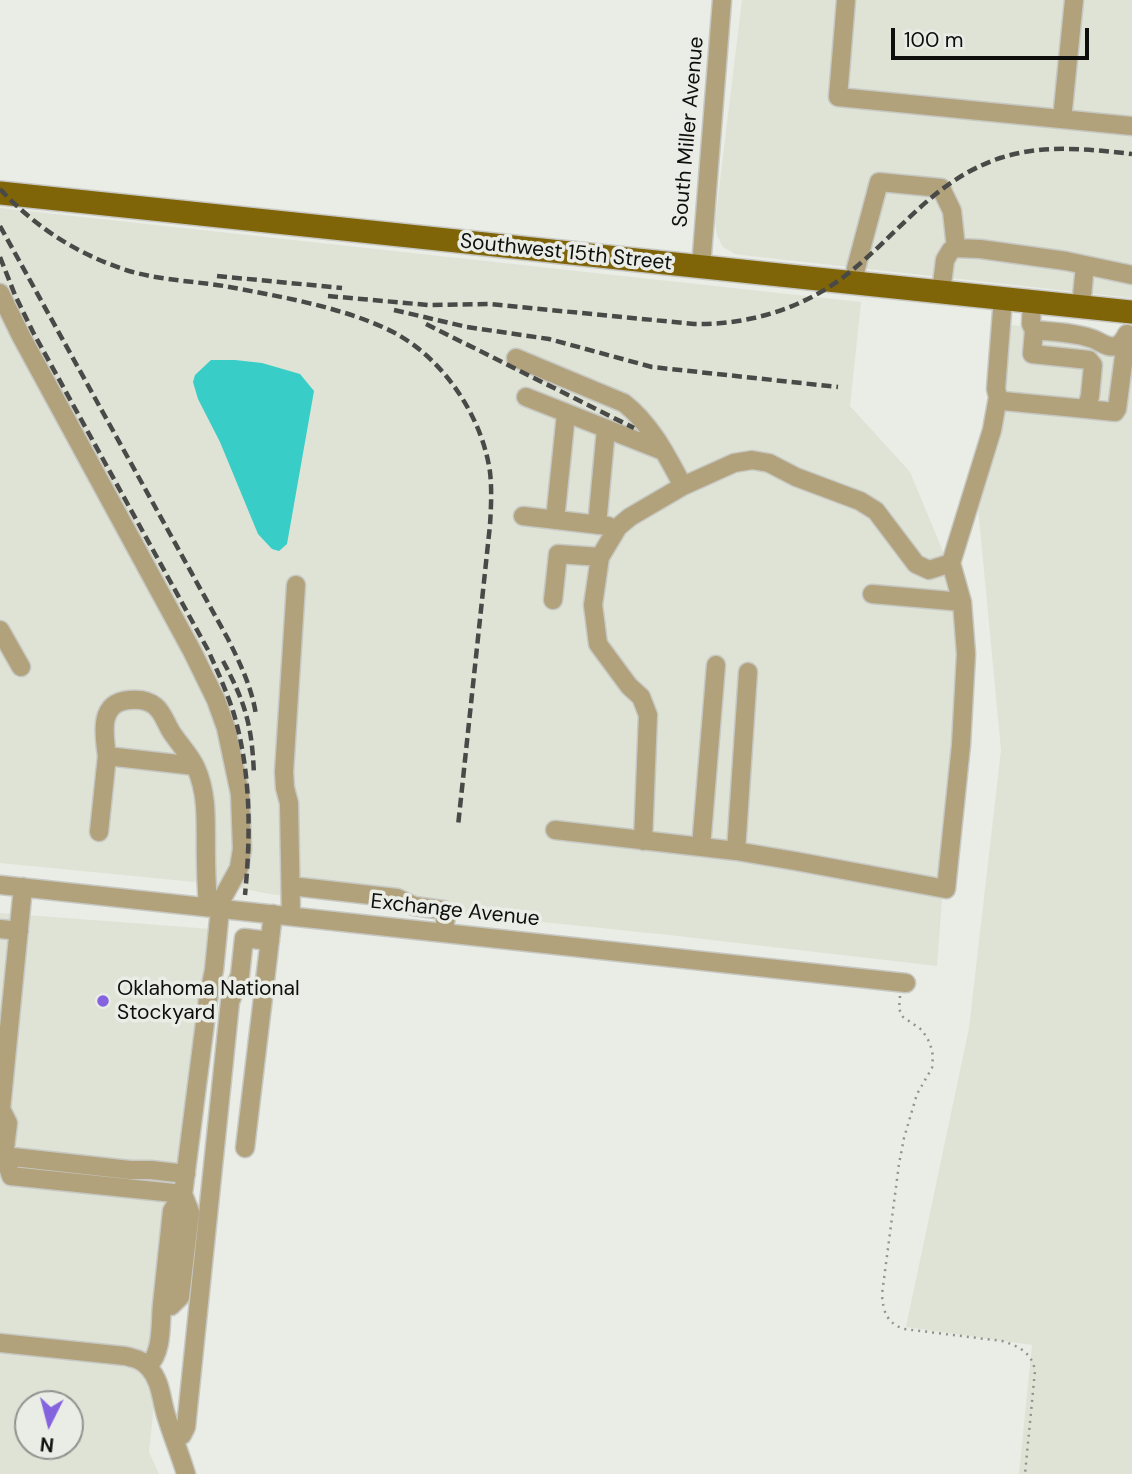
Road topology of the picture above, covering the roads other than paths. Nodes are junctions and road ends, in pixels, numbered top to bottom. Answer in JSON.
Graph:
{"nodes":[{"id":1,"x":722,"y":0,"type":"edge"},
{"id":2,"x":846,"y":0,"type":"edge"},
{"id":3,"x":1074,"y":0,"type":"edge"},
{"id":4,"x":1062,"y":119,"type":"junction"},
{"id":5,"x":1132,"y":126,"type":"edge"},
{"id":6,"x":0,"y":193,"type":"edge"},
{"id":7,"x":956,"y":248,"type":"junction"},
{"id":8,"x":1085,"y":265,"type":"junction"},
{"id":9,"x":701,"y":267,"type":"junction"},
{"id":10,"x":1132,"y":275,"type":"edge"},
{"id":11,"x":854,"y":283,"type":"junction"},
{"id":12,"x":941,"y":292,"type":"junction"},
{"id":13,"x":0,"y":293,"type":"edge"},
{"id":14,"x":1003,"y":298,"type":"junction"},
{"id":15,"x":1032,"y":301,"type":"junction"},
{"id":16,"x":1081,"y":307,"type":"junction"},
{"id":17,"x":1130,"y":319,"type":"edge"},
{"id":18,"x":1034,"y":330,"type":"junction"},
{"id":19,"x":516,"y":358,"type":"dead end"},
{"id":20,"x":526,"y":397,"type":"dead end"},
{"id":21,"x":998,"y":397,"type":"junction"},
{"id":22,"x":1086,"y":409,"type":"junction"},
{"id":23,"x":566,"y":414,"type":"junction"},
{"id":24,"x":606,"y":429,"type":"junction"},
{"id":25,"x":663,"y":451,"type":"junction"},
{"id":26,"x":683,"y":486,"type":"junction"},
{"id":27,"x":523,"y":516,"type":"dead end"},
{"id":28,"x":555,"y":520,"type":"junction"},
{"id":29,"x":597,"y":525,"type":"junction"},
{"id":30,"x":618,"y":527,"type":"junction"},
{"id":31,"x":600,"y":557,"type":"junction"},
{"id":32,"x":951,"y":563,"type":"junction"},
{"id":33,"x":296,"y":585,"type":"dead end"},
{"id":34,"x":872,"y":594,"type":"dead end"},
{"id":35,"x":553,"y":600,"type":"dead end"},
{"id":36,"x":962,"y":602,"type":"junction"},
{"id":37,"x":0,"y":630,"type":"edge"},
{"id":38,"x":5,"y":650,"type":"edge"},
{"id":39,"x":716,"y":664,"type":"dead end"},
{"id":40,"x":21,"y":667,"type":"dead end"},
{"id":41,"x":748,"y":672,"type":"dead end"},
{"id":42,"x":107,"y":756,"type":"junction"},
{"id":43,"x":195,"y":766,"type":"junction"},
{"id":44,"x":555,"y":830,"type":"dead end"},
{"id":45,"x":99,"y":832,"type":"dead end"},
{"id":46,"x":643,"y":841,"type":"junction"},
{"id":47,"x":701,"y":847,"type":"junction"},
{"id":48,"x":736,"y":851,"type":"junction"},
{"id":49,"x":0,"y":885,"type":"edge"},
{"id":50,"x":291,"y":886,"type":"junction"},
{"id":51,"x":23,"y":887,"type":"junction"},
{"id":52,"x":215,"y":908,"type":"junction"},
{"id":53,"x":272,"y":914,"type":"junction"},
{"id":54,"x":291,"y":916,"type":"junction"},
{"id":55,"x":0,"y":929,"type":"edge"},
{"id":56,"x":19,"y":931,"type":"junction"},
{"id":57,"x":444,"y":933,"type":"junction"},
{"id":58,"x":270,"y":941,"type":"junction"},
{"id":59,"x":8,"y":968,"type":"edge"},
{"id":60,"x":903,"y":983,"type":"road end"},
{"id":61,"x":245,"y":1148,"type":"dead end"},
{"id":62,"x":4,"y":1156,"type":"junction"},
{"id":63,"x":186,"y":1174,"type":"junction"},
{"id":64,"x":183,"y":1194,"type":"junction"},
{"id":65,"x":0,"y":1343,"type":"edge"},
{"id":66,"x":148,"y":1366,"type":"junction"},
{"id":67,"x":175,"y":1440,"type":"junction"},
{"id":68,"x":186,"y":1474,"type":"edge"}],
"edges":[{"from":1,"to":9,"type":"street","name":"South Miller Avenue"},
{"from":2,"to":4,"type":"street"},
{"from":3,"to":4,"type":"street"},
{"from":4,"to":5,"type":"street"},
{"from":6,"to":9,"type":"main road","name":"Southwest 15th Street"},
{"from":7,"to":8,"type":"street"},
{"from":7,"to":11,"type":"street"},
{"from":7,"to":12,"type":"street"},
{"from":8,"to":10,"type":"street"},
{"from":8,"to":16,"type":"street"},
{"from":9,"to":11,"type":"main road","name":"Southwest 15th Street"},
{"from":11,"to":12,"type":"main road","name":"Southwest 15th Street"},
{"from":12,"to":14,"type":"main road","name":"Southwest 15th Street"},
{"from":13,"to":52,"type":"street"},
{"from":14,"to":15,"type":"main road","name":"Southwest 15th Street"},
{"from":14,"to":21,"type":"street"},
{"from":15,"to":16,"type":"main road","name":"Southwest 15th Street"},
{"from":15,"to":18,"type":"street"},
{"from":16,"to":17,"type":"main road","name":"Southwest 15th Street"},
{"from":17,"to":18,"type":"street"},
{"from":17,"to":22,"type":"street"},
{"from":18,"to":22,"type":"street"},
{"from":19,"to":25,"type":"street"},
{"from":20,"to":23,"type":"street"},
{"from":21,"to":22,"type":"street"},
{"from":21,"to":32,"type":"street"},
{"from":23,"to":24,"type":"street"},
{"from":23,"to":28,"type":"street"},
{"from":24,"to":25,"type":"street"},
{"from":24,"to":29,"type":"street"},
{"from":25,"to":26,"type":"street"},
{"from":26,"to":30,"type":"street"},
{"from":26,"to":32,"type":"street"},
{"from":27,"to":28,"type":"street"},
{"from":28,"to":29,"type":"street"},
{"from":29,"to":30,"type":"street"},
{"from":30,"to":31,"type":"street"},
{"from":31,"to":35,"type":"street"},
{"from":31,"to":46,"type":"street"},
{"from":32,"to":36,"type":"street"},
{"from":33,"to":50,"type":"street"},
{"from":34,"to":36,"type":"street"},
{"from":36,"to":48,"type":"street"},
{"from":37,"to":38,"type":"street"},
{"from":38,"to":40,"type":"street"},
{"from":39,"to":47,"type":"street"},
{"from":41,"to":48,"type":"street"},
{"from":42,"to":43,"type":"street"},
{"from":42,"to":43,"type":"street"},
{"from":42,"to":45,"type":"street"},
{"from":43,"to":52,"type":"street"},
{"from":44,"to":46,"type":"street"},
{"from":46,"to":47,"type":"street"},
{"from":47,"to":48,"type":"street"},
{"from":49,"to":51,"type":"street","name":"Exchange Avenue"},
{"from":50,"to":54,"type":"street"},
{"from":50,"to":57,"type":"street"},
{"from":51,"to":52,"type":"street","name":"Exchange Avenue"},
{"from":51,"to":56,"type":"street"},
{"from":52,"to":53,"type":"street","name":"Exchange Avenue"},
{"from":52,"to":63,"type":"street"},
{"from":53,"to":54,"type":"street","name":"Exchange Avenue"},
{"from":53,"to":58,"type":"street"},
{"from":54,"to":57,"type":"street","name":"Exchange Avenue"},
{"from":55,"to":56,"type":"street"},
{"from":56,"to":59,"type":"street"},
{"from":57,"to":60,"type":"street","name":"Exchange Avenue"},
{"from":58,"to":61,"type":"street"},
{"from":58,"to":67,"type":"street"},
{"from":59,"to":62,"type":"street"},
{"from":62,"to":63,"type":"street"},
{"from":62,"to":64,"type":"street"},
{"from":63,"to":64,"type":"street"},
{"from":64,"to":66,"type":"street"},
{"from":65,"to":66,"type":"street"},
{"from":66,"to":67,"type":"street"},
{"from":67,"to":68,"type":"street"}]}
